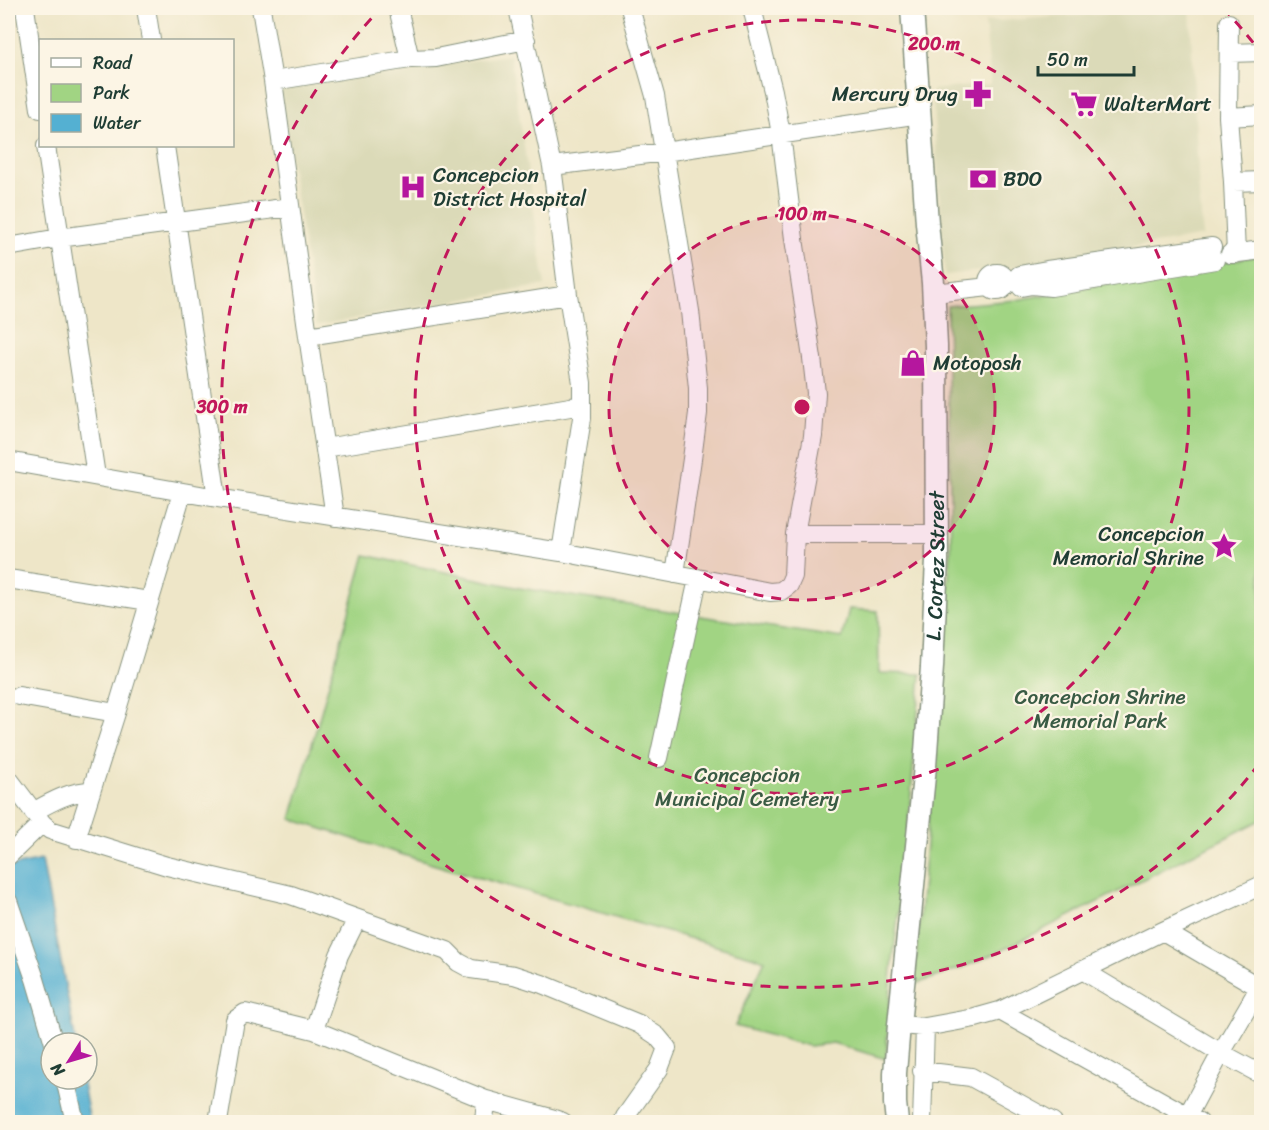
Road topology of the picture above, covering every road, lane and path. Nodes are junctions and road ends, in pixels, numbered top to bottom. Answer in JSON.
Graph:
{"nodes":[{"id":1,"x":26,"y":8,"type":"edge"},
{"id":2,"x":146,"y":8,"type":"edge"},
{"id":3,"x":261,"y":8,"type":"edge"},
{"id":4,"x":398,"y":8,"type":"edge"},
{"id":5,"x":518,"y":8,"type":"edge"},
{"id":6,"x":630,"y":8,"type":"edge"},
{"id":7,"x":752,"y":8,"type":"edge"},
{"id":8,"x":912,"y":8,"type":"edge"},
{"id":9,"x":1229,"y":23,"type":"dead end"},
{"id":10,"x":151,"y":39,"type":"edge"},
{"id":11,"x":526,"y":40,"type":"junction"},
{"id":12,"x":1262,"y":52,"type":"edge"},
{"id":13,"x":1230,"y":53,"type":"junction"},
{"id":14,"x":410,"y":59,"type":"junction"},
{"id":15,"x":273,"y":81,"type":"junction"},
{"id":16,"x":39,"y":102,"type":"edge"},
{"id":17,"x":920,"y":114,"type":"junction"},
{"id":18,"x":1262,"y":115,"type":"edge"},
{"id":19,"x":1228,"y":117,"type":"junction"},
{"id":20,"x":781,"y":135,"type":"junction"},
{"id":21,"x":46,"y":147,"type":"edge"},
{"id":22,"x":165,"y":147,"type":"edge"},
{"id":23,"x":664,"y":152,"type":"junction"},
{"id":24,"x":552,"y":166,"type":"junction"},
{"id":25,"x":1262,"y":181,"type":"edge"},
{"id":26,"x":1233,"y":182,"type":"junction"},
{"id":27,"x":290,"y":207,"type":"junction"},
{"id":28,"x":176,"y":223,"type":"junction"},
{"id":29,"x":60,"y":238,"type":"junction"},
{"id":30,"x":8,"y":247,"type":"edge"},
{"id":31,"x":1262,"y":250,"type":"edge"},
{"id":32,"x":1223,"y":254,"type":"junction"},
{"id":33,"x":934,"y":288,"type":"junction"},
{"id":34,"x":568,"y":295,"type":"junction"},
{"id":35,"x":308,"y":336,"type":"junction"},
{"id":36,"x":582,"y":405,"type":"junction"},
{"id":37,"x":325,"y":448,"type":"junction"},
{"id":38,"x":8,"y":461,"type":"edge"},
{"id":39,"x":96,"y":476,"type":"junction"},
{"id":40,"x":182,"y":492,"type":"junction"},
{"id":41,"x":217,"y":498,"type":"junction"},
{"id":42,"x":335,"y":517,"type":"junction"},
{"id":43,"x":795,"y":534,"type":"junction"},
{"id":44,"x":937,"y":534,"type":"junction"},
{"id":45,"x":561,"y":552,"type":"junction"},
{"id":46,"x":675,"y":574,"type":"junction"},
{"id":47,"x":8,"y":579,"type":"edge"},
{"id":48,"x":698,"y":579,"type":"junction"},
{"id":49,"x":149,"y":601,"type":"junction"},
{"id":50,"x":19,"y":696,"type":"dead end"},
{"id":51,"x":116,"y":713,"type":"junction"},
{"id":52,"x":659,"y":758,"type":"dead end"},
{"id":53,"x":8,"y":778,"type":"edge"},
{"id":54,"x":91,"y":791,"type":"junction"},
{"id":55,"x":37,"y":818,"type":"junction"},
{"id":56,"x":76,"y":839,"type":"junction"},
{"id":57,"x":8,"y":856,"type":"edge"},
{"id":58,"x":1261,"y":886,"type":"edge"},
{"id":59,"x":8,"y":901,"type":"edge"},
{"id":60,"x":357,"y":919,"type":"junction"},
{"id":61,"x":1163,"y":931,"type":"junction"},
{"id":62,"x":1082,"y":970,"type":"junction"},
{"id":63,"x":1260,"y":988,"type":"edge"},
{"id":64,"x":1000,"y":1011,"type":"junction"},
{"id":65,"x":899,"y":1025,"type":"junction"},
{"id":66,"x":925,"y":1027,"type":"junction"},
{"id":67,"x":314,"y":1030,"type":"junction"},
{"id":68,"x":50,"y":1031,"type":"edge"},
{"id":69,"x":1221,"y":1053,"type":"junction"},
{"id":70,"x":922,"y":1071,"type":"junction"},
{"id":71,"x":1262,"y":1075,"type":"edge"},
{"id":72,"x":68,"y":1091,"type":"edge"},
{"id":73,"x":486,"y":1100,"type":"junction"},
{"id":74,"x":1190,"y":1120,"type":"edge"},
{"id":75,"x":75,"y":1122,"type":"edge"},
{"id":76,"x":218,"y":1122,"type":"edge"},
{"id":77,"x":484,"y":1122,"type":"edge"},
{"id":78,"x":563,"y":1122,"type":"edge"},
{"id":79,"x":623,"y":1122,"type":"edge"},
{"id":80,"x":897,"y":1122,"type":"edge"},
{"id":81,"x":922,"y":1122,"type":"edge"},
{"id":82,"x":1053,"y":1122,"type":"edge"}],
"edges":[{"from":1,"to":16,"type":"street"},
{"from":2,"to":10,"type":"street"},
{"from":3,"to":15,"type":"street"},
{"from":4,"to":14,"type":"street"},
{"from":5,"to":11,"type":"street"},
{"from":6,"to":23,"type":"street"},
{"from":7,"to":20,"type":"street"},
{"from":8,"to":17,"type":"main road","name":"L. Cortez Street"},
{"from":9,"to":13,"type":"street"},
{"from":11,"to":14,"type":"street"},
{"from":11,"to":24,"type":"street"},
{"from":12,"to":13,"type":"street"},
{"from":13,"to":19,"type":"street"},
{"from":14,"to":15,"type":"street"},
{"from":15,"to":27,"type":"street"},
{"from":17,"to":20,"type":"street"},
{"from":17,"to":33,"type":"main road","name":"L. Cortez Street"},
{"from":18,"to":19,"type":"street"},
{"from":19,"to":26,"type":"street"},
{"from":20,"to":23,"type":"street"},
{"from":20,"to":43,"type":"street"},
{"from":21,"to":29,"type":"street"},
{"from":22,"to":28,"type":"street"},
{"from":23,"to":24,"type":"street"},
{"from":23,"to":46,"type":"street"},
{"from":24,"to":34,"type":"street"},
{"from":25,"to":26,"type":"street"},
{"from":26,"to":32,"type":"street"},
{"from":27,"to":28,"type":"street"},
{"from":27,"to":35,"type":"street"},
{"from":28,"to":29,"type":"street"},
{"from":28,"to":41,"type":"street"},
{"from":29,"to":30,"type":"street"},
{"from":29,"to":39,"type":"street"},
{"from":31,"to":32,"type":"street"},
{"from":32,"to":33,"type":"street"},
{"from":33,"to":44,"type":"main road","name":"L. Cortez Street"},
{"from":34,"to":35,"type":"street"},
{"from":34,"to":36,"type":"street"},
{"from":35,"to":37,"type":"street"},
{"from":36,"to":37,"type":"street"},
{"from":36,"to":45,"type":"street"},
{"from":37,"to":42,"type":"street"},
{"from":38,"to":39,"type":"street"},
{"from":39,"to":40,"type":"street"},
{"from":40,"to":41,"type":"street"},
{"from":40,"to":49,"type":"street"},
{"from":41,"to":42,"type":"street"},
{"from":42,"to":45,"type":"street"},
{"from":43,"to":44,"type":"street"},
{"from":43,"to":48,"type":"street"},
{"from":44,"to":65,"type":"main road","name":"L. Cortez Street"},
{"from":45,"to":46,"type":"street"},
{"from":46,"to":48,"type":"street"},
{"from":47,"to":49,"type":"street"},
{"from":48,"to":52,"type":"street"},
{"from":49,"to":51,"type":"street"},
{"from":50,"to":51,"type":"street"},
{"from":51,"to":54,"type":"street"},
{"from":53,"to":55,"type":"street"},
{"from":54,"to":55,"type":"street"},
{"from":54,"to":56,"type":"street"},
{"from":55,"to":56,"type":"street"},
{"from":55,"to":57,"type":"street"},
{"from":56,"to":60,"type":"street"},
{"from":58,"to":61,"type":"street"},
{"from":59,"to":68,"type":"street"},
{"from":60,"to":67,"type":"street"},
{"from":60,"to":79,"type":"street"},
{"from":61,"to":62,"type":"street"},
{"from":61,"to":63,"type":"street"},
{"from":62,"to":64,"type":"street"},
{"from":62,"to":69,"type":"street"},
{"from":63,"to":69,"type":"street"},
{"from":64,"to":66,"type":"street"},
{"from":64,"to":74,"type":"street"},
{"from":65,"to":66,"type":"street"},
{"from":65,"to":80,"type":"main road","name":"L. Cortez Street"},
{"from":66,"to":70,"type":"street"},
{"from":67,"to":73,"type":"street"},
{"from":67,"to":76,"type":"street"},
{"from":69,"to":71,"type":"street"},
{"from":69,"to":74,"type":"street"},
{"from":70,"to":81,"type":"street"},
{"from":70,"to":82,"type":"street"},
{"from":72,"to":75,"type":"street"},
{"from":73,"to":77,"type":"street"},
{"from":73,"to":78,"type":"street"}]}
